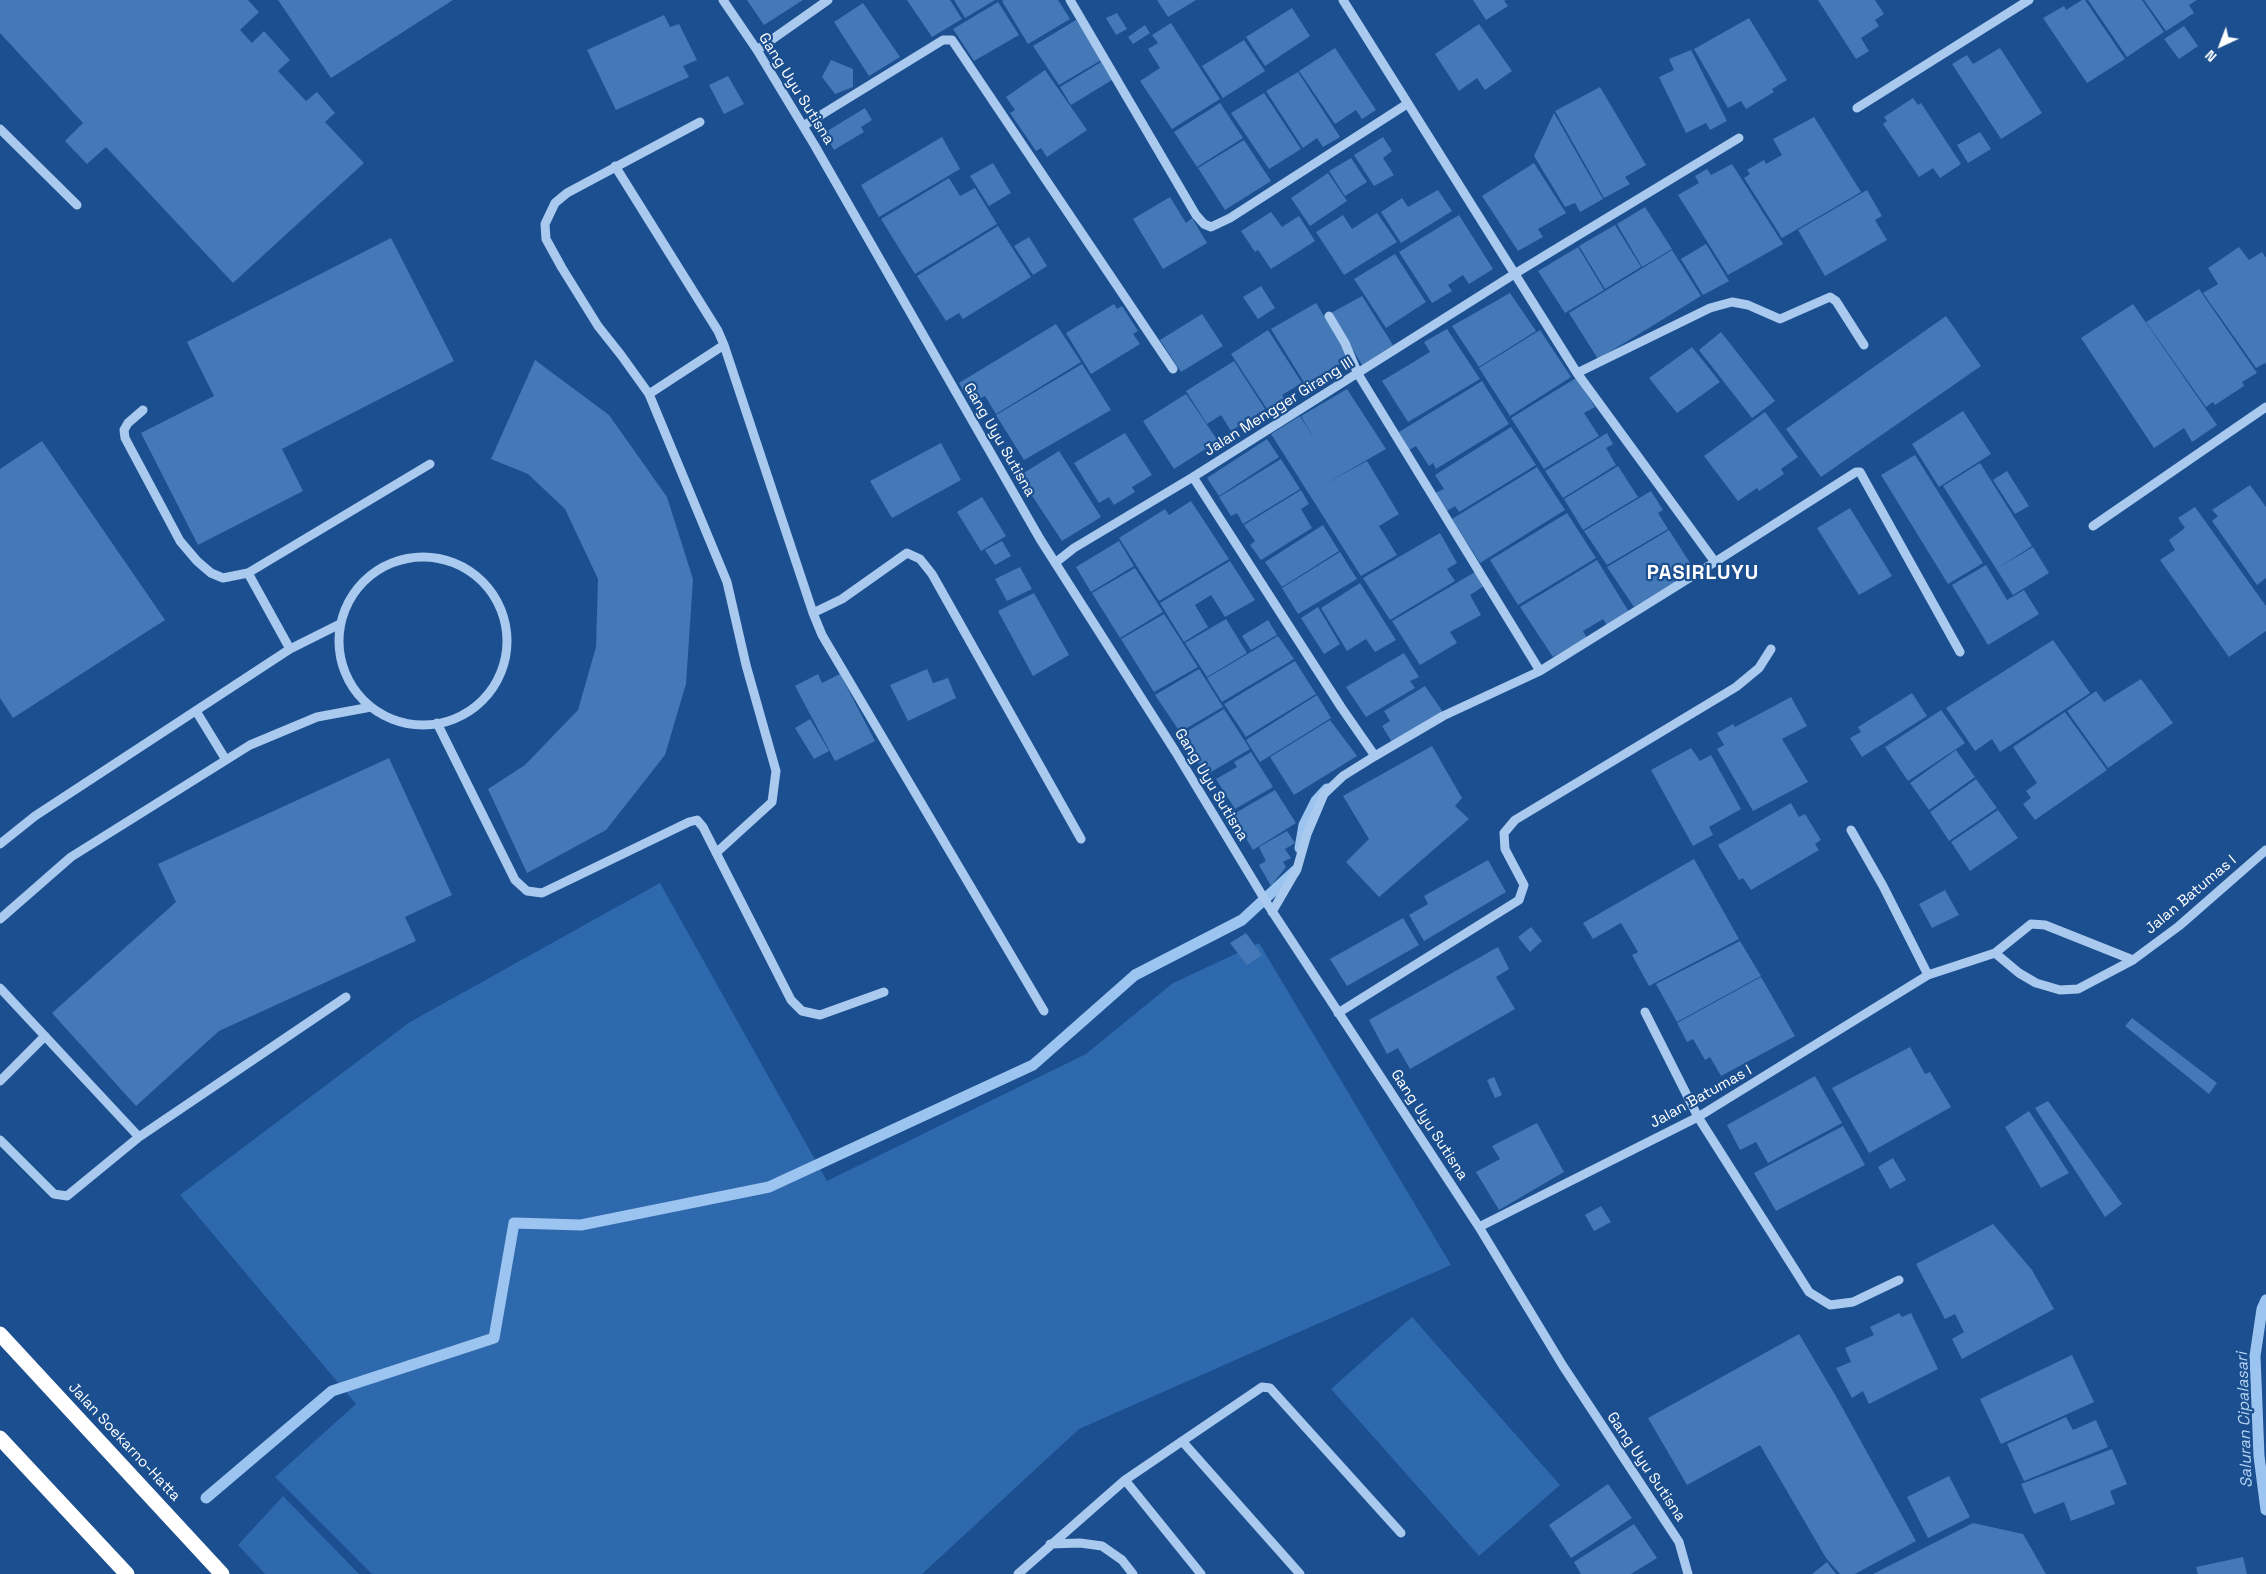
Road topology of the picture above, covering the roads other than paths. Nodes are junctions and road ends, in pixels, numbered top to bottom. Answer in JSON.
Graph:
{"nodes":[{"id":1,"x":723,"y":0,"type":"edge"},
{"id":2,"x":828,"y":0,"type":"edge"},
{"id":3,"x":1070,"y":0,"type":"edge"},
{"id":4,"x":1343,"y":0,"type":"edge"},
{"id":5,"x":2029,"y":0,"type":"edge"},
{"id":6,"x":757,"y":50,"type":"junction"},
{"id":7,"x":1407,"y":104,"type":"junction"},
{"id":8,"x":1857,"y":108,"type":"dead end"},
{"id":9,"x":700,"y":122,"type":"dead end"},
{"id":10,"x":803,"y":126,"type":"junction"},
{"id":11,"x":0,"y":128,"type":"edge"},
{"id":12,"x":1739,"y":138,"type":"dead end"},
{"id":13,"x":615,"y":166,"type":"junction"},
{"id":14,"x":77,"y":205,"type":"dead end"},
{"id":15,"x":1516,"y":273,"type":"junction"},
{"id":16,"x":1330,"y":316,"type":"dead end"},
{"id":17,"x":724,"y":345,"type":"junction"},
{"id":18,"x":1864,"y":345,"type":"dead end"},
{"id":19,"x":1173,"y":370,"type":"dead end"},
{"id":20,"x":1577,"y":373,"type":"junction"},
{"id":21,"x":1358,"y":374,"type":"junction"},
{"id":22,"x":649,"y":394,"type":"junction"},
{"id":23,"x":2266,"y":407,"type":"edge"},
{"id":24,"x":143,"y":410,"type":"dead end"},
{"id":25,"x":430,"y":464,"type":"dead end"},
{"id":26,"x":1192,"y":477,"type":"junction"},
{"id":27,"x":2093,"y":526,"type":"dead end"},
{"id":28,"x":1716,"y":562,"type":"junction"},
{"id":29,"x":1055,"y":563,"type":"junction"},
{"id":30,"x":248,"y":573,"type":"junction"},
{"id":31,"x":813,"y":613,"type":"junction"},
{"id":32,"x":340,"y":624,"type":"junction"},
{"id":33,"x":290,"y":649,"type":"junction"},
{"id":34,"x":1771,"y":649,"type":"dead end"},
{"id":35,"x":1960,"y":652,"type":"dead end"},
{"id":36,"x":1540,"y":671,"type":"junction"},
{"id":37,"x":371,"y":707,"type":"junction"},
{"id":38,"x":196,"y":711,"type":"junction"},
{"id":39,"x":437,"y":723,"type":"junction"},
{"id":40,"x":1375,"y":756,"type":"junction"},
{"id":41,"x":226,"y":760,"type":"junction"},
{"id":42,"x":1851,"y":830,"type":"dead end"},
{"id":43,"x":1081,"y":839,"type":"dead end"},
{"id":44,"x":0,"y":844,"type":"edge"},
{"id":45,"x":2266,"y":850,"type":"edge"},
{"id":46,"x":716,"y":853,"type":"junction"},
{"id":47,"x":1270,"y":909,"type":"junction"},
{"id":48,"x":0,"y":919,"type":"edge"},
{"id":49,"x":1996,"y":953,"type":"junction"},
{"id":50,"x":2133,"y":960,"type":"junction"},
{"id":51,"x":1928,"y":975,"type":"junction"},
{"id":52,"x":0,"y":988,"type":"edge"},
{"id":53,"x":884,"y":992,"type":"dead end"},
{"id":54,"x":346,"y":997,"type":"dead end"},
{"id":55,"x":1044,"y":1011,"type":"dead end"},
{"id":56,"x":1645,"y":1012,"type":"dead end"},
{"id":57,"x":1338,"y":1013,"type":"junction"},
{"id":58,"x":45,"y":1036,"type":"junction"},
{"id":59,"x":0,"y":1081,"type":"edge"},
{"id":60,"x":1698,"y":1118,"type":"junction"},
{"id":61,"x":139,"y":1137,"type":"junction"},
{"id":62,"x":0,"y":1140,"type":"edge"},
{"id":63,"x":1479,"y":1227,"type":"junction"},
{"id":64,"x":1899,"y":1280,"type":"dead end"},
{"id":65,"x":0,"y":1334,"type":"edge"},
{"id":66,"x":0,"y":1438,"type":"edge"},
{"id":67,"x":1182,"y":1441,"type":"junction"},
{"id":68,"x":1125,"y":1480,"type":"junction"},
{"id":69,"x":1401,"y":1533,"type":"dead end"},
{"id":70,"x":1050,"y":1544,"type":"junction"},
{"id":71,"x":127,"y":1574,"type":"edge"},
{"id":72,"x":222,"y":1574,"type":"edge"},
{"id":73,"x":1018,"y":1574,"type":"edge"},
{"id":74,"x":1133,"y":1574,"type":"edge"},
{"id":75,"x":1201,"y":1574,"type":"edge"},
{"id":76,"x":1300,"y":1574,"type":"edge"},
{"id":77,"x":1688,"y":1574,"type":"edge"}],
"edges":[{"from":1,"to":6,"type":"street","name":"Gang Uyu Sutisna"},
{"from":2,"to":6,"type":"street"},
{"from":3,"to":7,"type":"street"},
{"from":4,"to":7,"type":"street"},
{"from":5,"to":8,"type":"street"},
{"from":6,"to":10,"type":"street","name":"Gang Uyu Sutisna"},
{"from":7,"to":15,"type":"street"},
{"from":9,"to":13,"type":"street"},
{"from":10,"to":19,"type":"street"},
{"from":10,"to":29,"type":"street","name":"Gang Uyu Sutisna"},
{"from":11,"to":14,"type":"street"},
{"from":12,"to":15,"type":"street","name":"Jalan Mengger Girang III"},
{"from":13,"to":17,"type":"street"},
{"from":13,"to":22,"type":"street"},
{"from":15,"to":20,"type":"street"},
{"from":15,"to":21,"type":"street","name":"Jalan Mengger Girang III"},
{"from":16,"to":21,"type":"street"},
{"from":17,"to":22,"type":"street"},
{"from":17,"to":31,"type":"street"},
{"from":18,"to":20,"type":"street"},
{"from":20,"to":28,"type":"street"},
{"from":21,"to":26,"type":"street","name":"Jalan Mengger Girang III"},
{"from":21,"to":36,"type":"street"},
{"from":22,"to":46,"type":"street"},
{"from":23,"to":27,"type":"street"},
{"from":24,"to":30,"type":"street"},
{"from":25,"to":30,"type":"street"},
{"from":26,"to":29,"type":"street","name":"Jalan Mengger Girang III"},
{"from":26,"to":40,"type":"street"},
{"from":28,"to":35,"type":"street"},
{"from":28,"to":36,"type":"street"},
{"from":29,"to":47,"type":"street","name":"Gang Uyu Sutisna"},
{"from":30,"to":33,"type":"street"},
{"from":31,"to":43,"type":"street"},
{"from":31,"to":55,"type":"street"},
{"from":32,"to":33,"type":"street"},
{"from":32,"to":37,"type":"street"},
{"from":32,"to":39,"type":"street"},
{"from":33,"to":38,"type":"street"},
{"from":34,"to":57,"type":"street"},
{"from":36,"to":40,"type":"street"},
{"from":37,"to":39,"type":"street"},
{"from":37,"to":41,"type":"street"},
{"from":38,"to":41,"type":"street"},
{"from":38,"to":44,"type":"street"},
{"from":39,"to":46,"type":"street"},
{"from":40,"to":47,"type":"street"},
{"from":41,"to":48,"type":"street"},
{"from":42,"to":51,"type":"street"},
{"from":45,"to":50,"type":"street","name":"Jalan Batumas I"},
{"from":46,"to":53,"type":"street"},
{"from":47,"to":57,"type":"street","name":"Gang Uyu Sutisna"},
{"from":49,"to":50,"type":"street","name":"Jalan Batumas I"},
{"from":49,"to":50,"type":"street","name":"Jalan Batumas I"},
{"from":49,"to":51,"type":"street","name":"Jalan Batumas I"},
{"from":51,"to":60,"type":"street","name":"Jalan Batumas I"},
{"from":52,"to":58,"type":"street"},
{"from":54,"to":61,"type":"street"},
{"from":56,"to":60,"type":"street"},
{"from":57,"to":63,"type":"street","name":"Gang Uyu Sutisna"},
{"from":58,"to":59,"type":"street"},
{"from":58,"to":61,"type":"street"},
{"from":60,"to":63,"type":"street","name":"Jalan Batumas I"},
{"from":60,"to":64,"type":"street"},
{"from":61,"to":62,"type":"street"},
{"from":63,"to":77,"type":"street","name":"Gang Uyu Sutisna"},
{"from":65,"to":72,"type":"highway","name":"Jalan Soekarno-Hatta"},
{"from":66,"to":71,"type":"highway"},
{"from":67,"to":68,"type":"street"},
{"from":67,"to":69,"type":"street"},
{"from":67,"to":76,"type":"street"},
{"from":68,"to":70,"type":"street"},
{"from":68,"to":75,"type":"street"},
{"from":70,"to":73,"type":"street"},
{"from":70,"to":74,"type":"street"}]}
